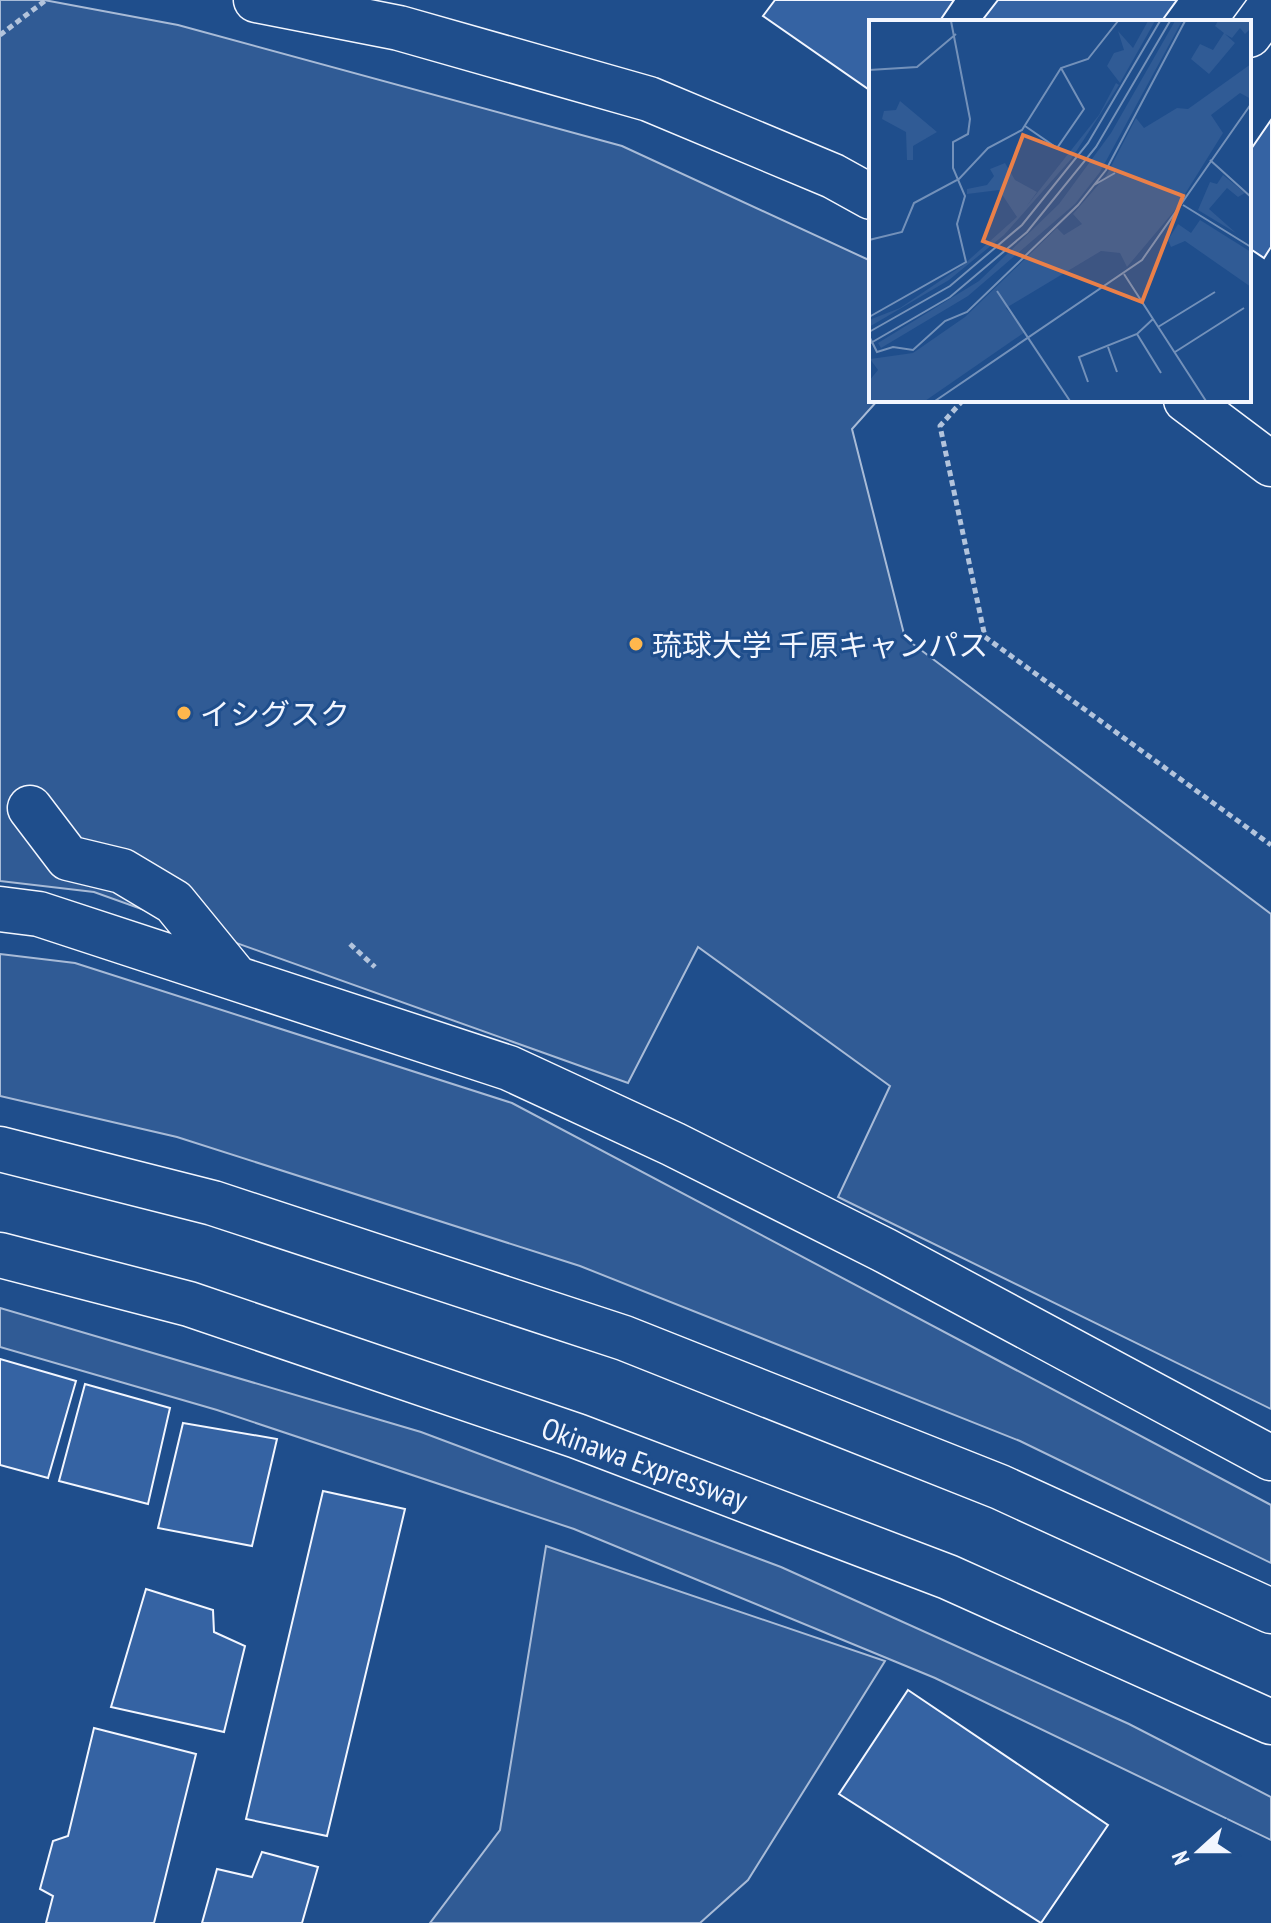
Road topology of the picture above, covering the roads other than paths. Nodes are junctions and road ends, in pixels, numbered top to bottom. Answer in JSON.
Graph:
{"nodes":[{"id":1,"x":256,"y":0,"type":"edge"},
{"id":2,"x":1271,"y":5,"type":"edge"},
{"id":3,"x":1251,"y":32,"type":"edge"},
{"id":4,"x":869,"y":196,"type":"edge"},
{"id":5,"x":1189,"y":402,"type":"edge"},
{"id":6,"x":1271,"y":464,"type":"edge"},
{"id":7,"x":30,"y":808,"type":"dead end"},
{"id":8,"x":0,"y":909,"type":"edge"},
{"id":9,"x":236,"y":978,"type":"junction"},
{"id":10,"x":0,"y":1149,"type":"edge"},
{"id":11,"x":0,"y":1255,"type":"edge"},
{"id":12,"x":1271,"y":1458,"type":"edge"},
{"id":13,"x":1271,"y":1611,"type":"edge"},
{"id":14,"x":1271,"y":1722,"type":"edge"}],
"edges":[{"from":1,"to":4,"type":"main road"},
{"from":2,"to":3,"type":"main road"},
{"from":5,"to":6,"type":"main road"},
{"from":7,"to":9,"type":"main road"},
{"from":8,"to":9,"type":"main road"},
{"from":9,"to":12,"type":"main road"},
{"from":10,"to":13,"type":"main road"},
{"from":11,"to":14,"type":"main road","name":"Okinawa Expressway"}]}
